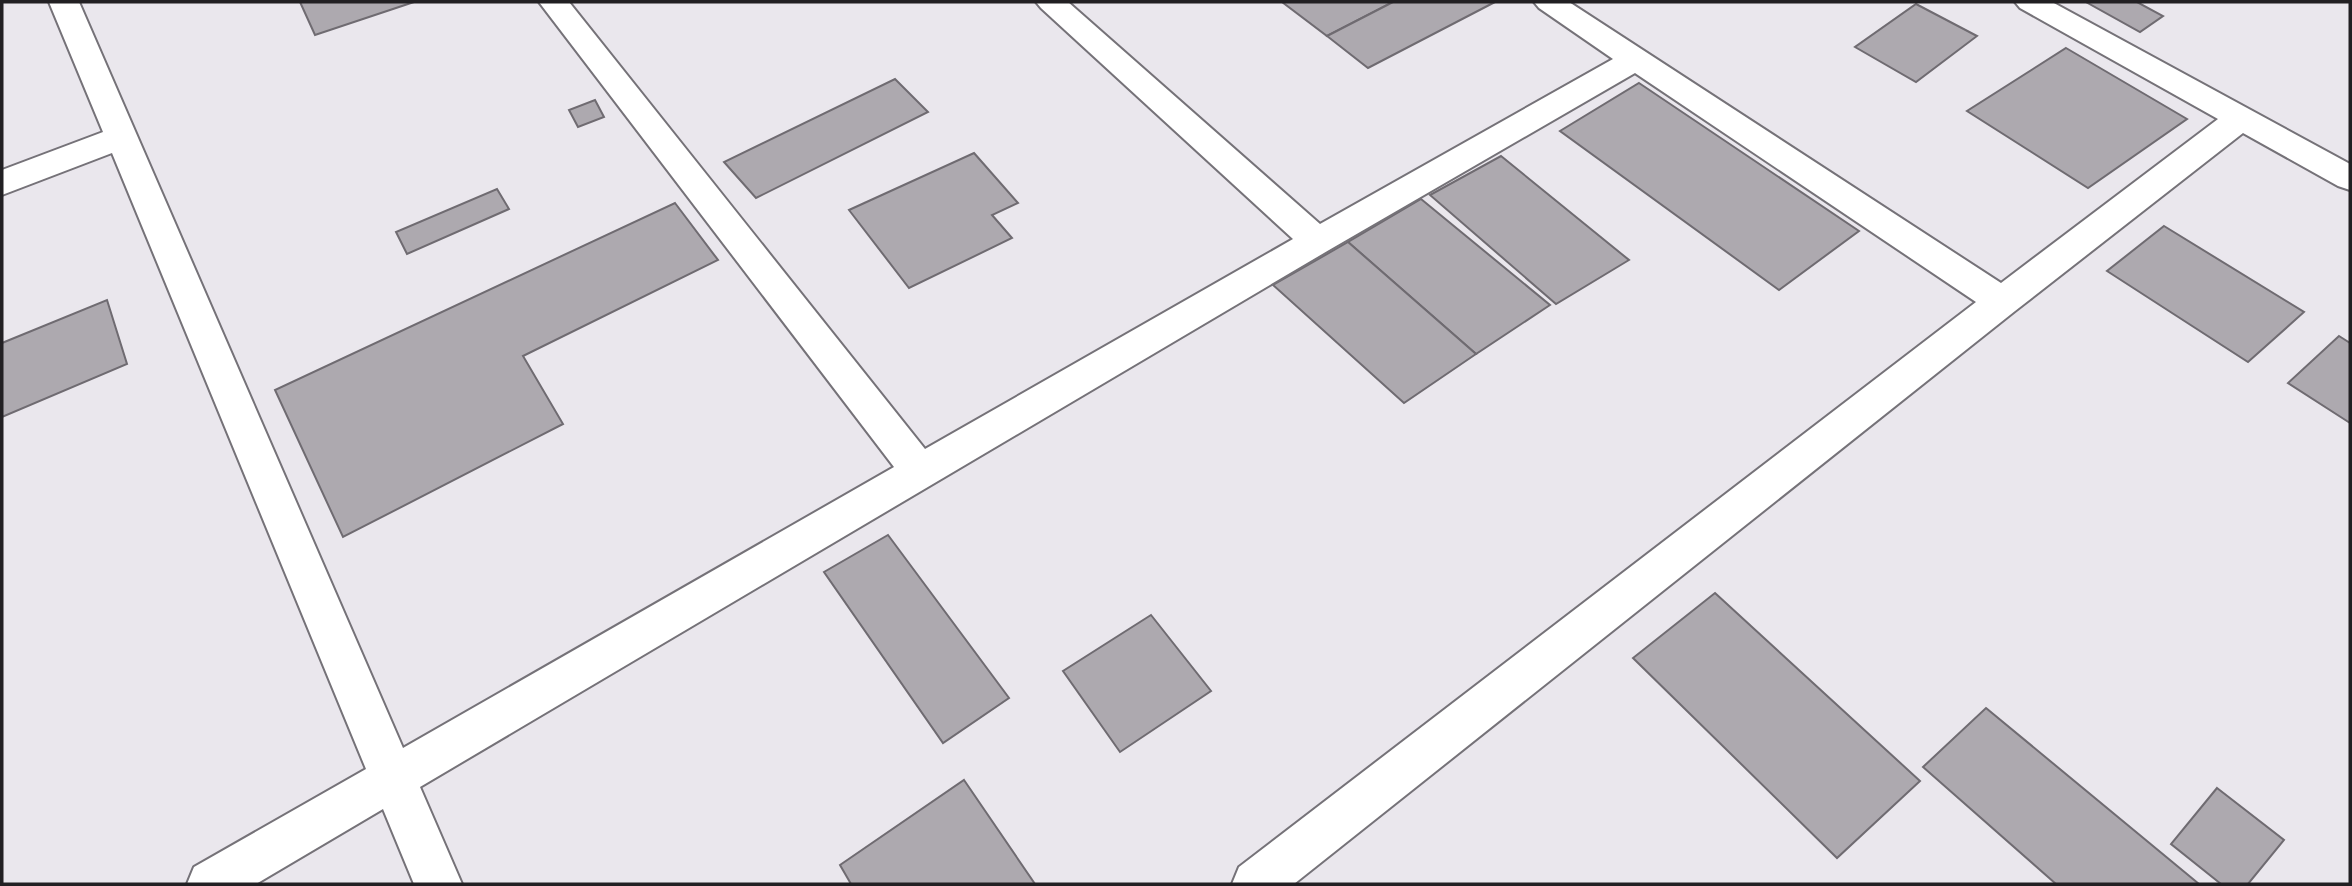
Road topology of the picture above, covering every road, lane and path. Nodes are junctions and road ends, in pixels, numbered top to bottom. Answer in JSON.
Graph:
{"nodes":[{"id":1,"x":64,"y":2,"type":"edge"},
{"id":2,"x":554,"y":2,"type":"edge"},
{"id":3,"x":1051,"y":2,"type":"edge"},
{"id":4,"x":1549,"y":2,"type":"edge"},
{"id":5,"x":2030,"y":2,"type":"edge"},
{"id":6,"x":1636,"y":59,"type":"junction"},
{"id":7,"x":2241,"y":118,"type":"junction"},
{"id":8,"x":121,"y":137,"type":"junction"},
{"id":9,"x":2350,"y":177,"type":"edge"},
{"id":10,"x":2,"y":183,"type":"edge"},
{"id":11,"x":1317,"y":241,"type":"junction"},
{"id":12,"x":2002,"y":301,"type":"junction"},
{"id":13,"x":920,"y":472,"type":"junction"},
{"id":14,"x":394,"y":780,"type":"junction"},
{"id":15,"x":211,"y":884,"type":"edge"},
{"id":16,"x":438,"y":884,"type":"edge"},
{"id":17,"x":1256,"y":884,"type":"edge"}],
"edges":[{"from":1,"to":8,"type":"street"},
{"from":2,"to":13,"type":"street"},
{"from":3,"to":11,"type":"street"},
{"from":4,"to":6,"type":"street"},
{"from":5,"to":7,"type":"street"},
{"from":6,"to":11,"type":"street"},
{"from":6,"to":12,"type":"street"},
{"from":7,"to":9,"type":"street"},
{"from":7,"to":12,"type":"street"},
{"from":8,"to":10,"type":"street"},
{"from":8,"to":14,"type":"street"},
{"from":11,"to":13,"type":"street"},
{"from":12,"to":17,"type":"street"},
{"from":13,"to":14,"type":"street"},
{"from":14,"to":15,"type":"street"},
{"from":14,"to":16,"type":"street"}]}
